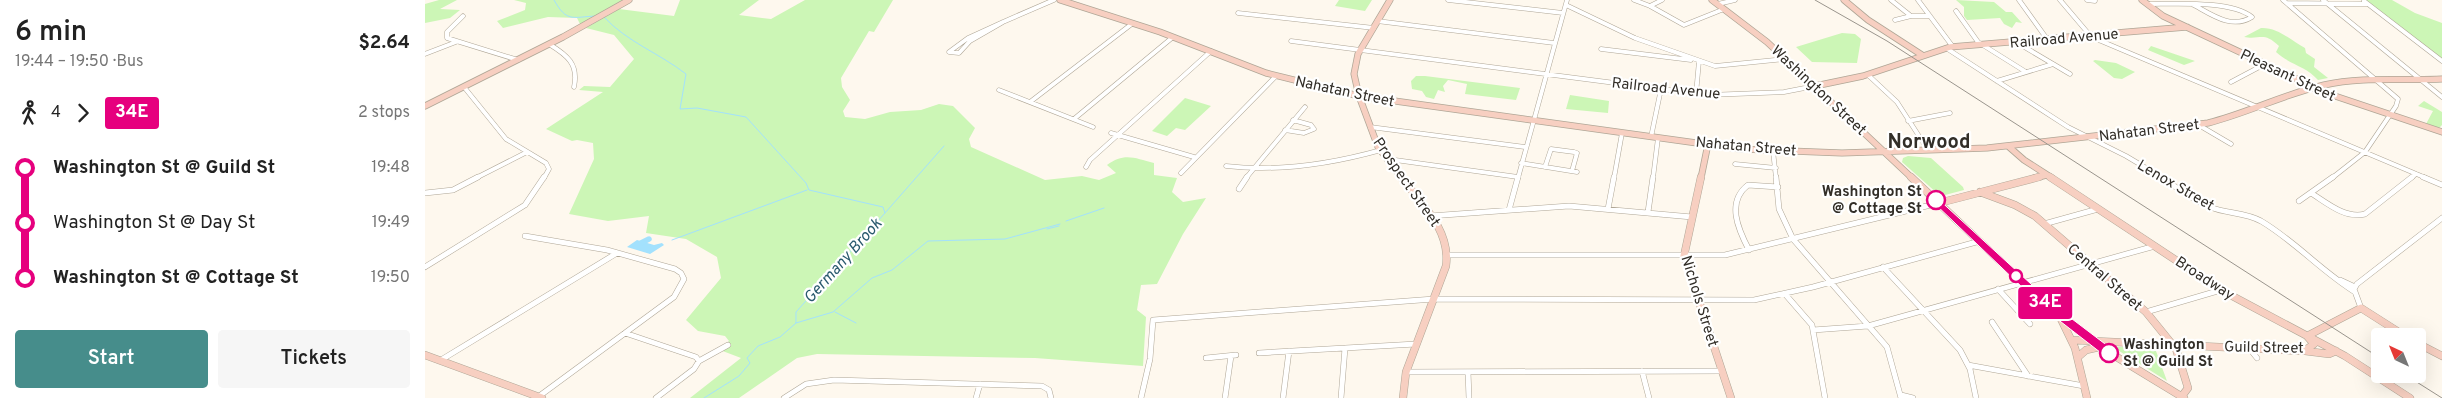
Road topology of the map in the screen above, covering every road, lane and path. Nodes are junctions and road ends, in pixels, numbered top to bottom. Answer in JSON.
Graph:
{"nodes":[{"id":1,"x":629,"y":0,"type":"edge"},
{"id":2,"x":1063,"y":0,"type":"edge"},
{"id":3,"x":1390,"y":0,"type":"edge"},
{"id":4,"x":1448,"y":0,"type":"edge"},
{"id":5,"x":1567,"y":0,"type":"edge"},
{"id":6,"x":1634,"y":0,"type":"edge"},
{"id":7,"x":1662,"y":0,"type":"edge"},
{"id":8,"x":1712,"y":0,"type":"edge"},
{"id":9,"x":1735,"y":0,"type":"edge"},
{"id":10,"x":1845,"y":0,"type":"edge"},
{"id":11,"x":1891,"y":0,"type":"edge"},
{"id":12,"x":1919,"y":0,"type":"edge"},
{"id":13,"x":2019,"y":0,"type":"edge"},
{"id":14,"x":2060,"y":0,"type":"edge"},
{"id":15,"x":2087,"y":0,"type":"edge"},
{"id":16,"x":1051,"y":1,"type":"edge"},
{"id":17,"x":2095,"y":1,"type":"edge"},
{"id":18,"x":2325,"y":1,"type":"edge"},
{"id":19,"x":2144,"y":2,"type":"edge"},
{"id":20,"x":2285,"y":2,"type":"edge"},
{"id":21,"x":2366,"y":3,"type":"edge"},
{"id":22,"x":1718,"y":4,"type":"junction"},
{"id":23,"x":2192,"y":4,"type":"junction"},
{"id":24,"x":1565,"y":5,"type":"junction"},
{"id":25,"x":1650,"y":6,"type":"junction"},
{"id":26,"x":1724,"y":9,"type":"junction"},
{"id":27,"x":1956,"y":11,"type":"dead end"},
{"id":28,"x":1238,"y":13,"type":"dead end"},
{"id":29,"x":1563,"y":13,"type":"junction"},
{"id":30,"x":463,"y":16,"type":"dead end"},
{"id":31,"x":1911,"y":16,"type":"junction"},
{"id":32,"x":1930,"y":16,"type":"junction"},
{"id":33,"x":1006,"y":20,"type":"junction"},
{"id":34,"x":1895,"y":20,"type":"dead end"},
{"id":35,"x":1133,"y":23,"type":"junction"},
{"id":36,"x":1375,"y":24,"type":"junction"},
{"id":37,"x":2187,"y":27,"type":"junction"},
{"id":38,"x":2091,"y":36,"type":"junction"},
{"id":39,"x":1173,"y":37,"type":"junction"},
{"id":40,"x":2047,"y":39,"type":"junction"},
{"id":41,"x":456,"y":42,"type":"junction"},
{"id":42,"x":1291,"y":42,"type":"dead end"},
{"id":43,"x":2016,"y":42,"type":"junction"},
{"id":44,"x":1554,"y":43,"type":"junction"},
{"id":45,"x":549,"y":44,"type":"junction"},
{"id":46,"x":1981,"y":44,"type":"junction"},
{"id":47,"x":1953,"y":47,"type":"junction"},
{"id":48,"x":1946,"y":48,"type":"junction"},
{"id":49,"x":1601,"y":49,"type":"dead end"},
{"id":50,"x":1361,"y":50,"type":"junction"},
{"id":51,"x":1211,"y":51,"type":"junction"},
{"id":52,"x":425,"y":54,"type":"edge"},
{"id":53,"x":1922,"y":55,"type":"junction"},
{"id":54,"x":1785,"y":59,"type":"junction"},
{"id":55,"x":518,"y":60,"type":"junction"},
{"id":56,"x":1700,"y":61,"type":"junction"},
{"id":57,"x":2442,"y":61,"type":"edge"},
{"id":58,"x":2053,"y":64,"type":"junction"},
{"id":59,"x":2265,"y":64,"type":"junction"},
{"id":60,"x":2026,"y":72,"type":"junction"},
{"id":61,"x":1545,"y":74,"type":"junction"},
{"id":62,"x":2070,"y":74,"type":"dead end"},
{"id":63,"x":1868,"y":75,"type":"junction"},
{"id":64,"x":1276,"y":76,"type":"junction"},
{"id":65,"x":2442,"y":79,"type":"edge"},
{"id":66,"x":2379,"y":80,"type":"junction"},
{"id":67,"x":2421,"y":80,"type":"junction"},
{"id":68,"x":1997,"y":81,"type":"junction"},
{"id":69,"x":2231,"y":82,"type":"dead end"},
{"id":70,"x":1815,"y":86,"type":"junction"},
{"id":71,"x":464,"y":87,"type":"junction"},
{"id":72,"x":573,"y":87,"type":"dead end"},
{"id":73,"x":2313,"y":88,"type":"junction"},
{"id":74,"x":1661,"y":89,"type":"junction"},
{"id":75,"x":999,"y":90,"type":"dead end"},
{"id":76,"x":1696,"y":94,"type":"junction"},
{"id":77,"x":1359,"y":96,"type":"junction"},
{"id":78,"x":2442,"y":97,"type":"edge"},
{"id":79,"x":1030,"y":102,"type":"junction"},
{"id":80,"x":425,"y":106,"type":"edge"},
{"id":81,"x":1305,"y":107,"type":"dead end"},
{"id":82,"x":2259,"y":107,"type":"junction"},
{"id":83,"x":1950,"y":114,"type":"dead end"},
{"id":84,"x":2390,"y":115,"type":"junction"},
{"id":85,"x":1074,"y":119,"type":"junction"},
{"id":86,"x":1293,"y":120,"type":"junction"},
{"id":87,"x":1532,"y":121,"type":"junction"},
{"id":88,"x":1908,"y":121,"type":"junction"},
{"id":89,"x":2197,"y":124,"type":"junction"},
{"id":90,"x":1093,"y":127,"type":"dead end"},
{"id":91,"x":1370,"y":127,"type":"junction"},
{"id":92,"x":1285,"y":130,"type":"junction"},
{"id":93,"x":2442,"y":132,"type":"edge"},
{"id":94,"x":1111,"y":133,"type":"dead end"},
{"id":95,"x":1622,"y":133,"type":"junction"},
{"id":96,"x":1118,"y":134,"type":"junction"},
{"id":97,"x":2103,"y":135,"type":"junction"},
{"id":98,"x":1655,"y":137,"type":"junction"},
{"id":99,"x":2088,"y":137,"type":"junction"},
{"id":100,"x":1708,"y":144,"type":"junction"},
{"id":101,"x":2231,"y":144,"type":"dead end"},
{"id":102,"x":2008,"y":146,"type":"junction"},
{"id":103,"x":1525,"y":148,"type":"junction"},
{"id":104,"x":2114,"y":149,"type":"junction"},
{"id":105,"x":1381,"y":150,"type":"junction"},
{"id":106,"x":1928,"y":150,"type":"junction"},
{"id":107,"x":1773,"y":151,"type":"junction"},
{"id":108,"x":1883,"y":151,"type":"junction"},
{"id":109,"x":1911,"y":151,"type":"junction"},
{"id":110,"x":527,"y":152,"type":"junction"},
{"id":111,"x":2365,"y":152,"type":"junction"},
{"id":112,"x":1194,"y":157,"type":"junction"},
{"id":113,"x":1387,"y":159,"type":"junction"},
{"id":114,"x":1521,"y":163,"type":"junction"},
{"id":115,"x":1735,"y":164,"type":"dead end"},
{"id":116,"x":1897,"y":164,"type":"junction"},
{"id":117,"x":1226,"y":166,"type":"dead end"},
{"id":118,"x":1545,"y":167,"type":"junction"},
{"id":119,"x":1086,"y":168,"type":"dead end"},
{"id":120,"x":1776,"y":168,"type":"junction"},
{"id":121,"x":1252,"y":169,"type":"junction"},
{"id":122,"x":1181,"y":173,"type":"dead end"},
{"id":123,"x":2416,"y":174,"type":"junction"},
{"id":124,"x":2047,"y":175,"type":"junction"},
{"id":125,"x":1518,"y":177,"type":"junction"},
{"id":126,"x":2442,"y":185,"type":"edge"},
{"id":127,"x":1778,"y":187,"type":"junction"},
{"id":128,"x":1239,"y":189,"type":"dead end"},
{"id":129,"x":1980,"y":192,"type":"junction"},
{"id":130,"x":425,"y":193,"type":"edge"},
{"id":131,"x":2311,"y":193,"type":"junction"},
{"id":132,"x":2299,"y":201,"type":"dead end"},
{"id":133,"x":1939,"y":203,"type":"junction"},
{"id":134,"x":1609,"y":209,"type":"junction"},
{"id":135,"x":2099,"y":209,"type":"junction"},
{"id":136,"x":1509,"y":210,"type":"junction"},
{"id":137,"x":1648,"y":212,"type":"junction"},
{"id":138,"x":1430,"y":216,"type":"junction"},
{"id":139,"x":1692,"y":217,"type":"junction"},
{"id":140,"x":2442,"y":218,"type":"edge"},
{"id":141,"x":2044,"y":224,"type":"junction"},
{"id":142,"x":525,"y":236,"type":"dead end"},
{"id":143,"x":1793,"y":239,"type":"junction"},
{"id":144,"x":1980,"y":241,"type":"junction"},
{"id":145,"x":2155,"y":246,"type":"junction"},
{"id":146,"x":1749,"y":250,"type":"junction"},
{"id":147,"x":617,"y":253,"type":"junction"},
{"id":148,"x":1448,"y":255,"type":"junction"},
{"id":149,"x":1684,"y":256,"type":"junction"},
{"id":150,"x":2091,"y":264,"type":"junction"},
{"id":151,"x":425,"y":267,"type":"edge"},
{"id":152,"x":1883,"y":267,"type":"junction"},
{"id":153,"x":1830,"y":282,"type":"junction"},
{"id":154,"x":2023,"y":282,"type":"junction"},
{"id":155,"x":1998,"y":289,"type":"junction"},
{"id":156,"x":2221,"y":290,"type":"junction"},
{"id":157,"x":2355,"y":290,"type":"junction"},
{"id":158,"x":1785,"y":294,"type":"junction"},
{"id":159,"x":1434,"y":300,"type":"junction"},
{"id":160,"x":1698,"y":300,"type":"junction"},
{"id":161,"x":2361,"y":308,"type":"junction"},
{"id":162,"x":2051,"y":309,"type":"junction"},
{"id":163,"x":1923,"y":310,"type":"junction"},
{"id":164,"x":2146,"y":312,"type":"junction"},
{"id":165,"x":1992,"y":322,"type":"dead end"},
{"id":166,"x":2030,"y":324,"type":"dead end"},
{"id":167,"x":1868,"y":326,"type":"junction"},
{"id":168,"x":2392,"y":328,"type":"edge"},
{"id":169,"x":1813,"y":330,"type":"junction"},
{"id":170,"x":625,"y":333,"type":"junction"},
{"id":171,"x":2307,"y":336,"type":"junction"},
{"id":172,"x":2072,"y":340,"type":"junction"},
{"id":173,"x":728,"y":344,"type":"dead end"},
{"id":174,"x":1416,"y":344,"type":"junction"},
{"id":175,"x":2173,"y":344,"type":"junction"},
{"id":176,"x":2096,"y":345,"type":"junction"},
{"id":177,"x":2248,"y":347,"type":"junction"},
{"id":178,"x":1345,"y":348,"type":"junction"},
{"id":179,"x":2426,"y":348,"type":"edge"},
{"id":180,"x":2304,"y":351,"type":"junction"},
{"id":181,"x":2336,"y":351,"type":"junction"},
{"id":182,"x":1289,"y":352,"type":"junction"},
{"id":183,"x":1259,"y":353,"type":"dead end"},
{"id":184,"x":425,"y":355,"type":"edge"},
{"id":185,"x":2442,"y":356,"type":"edge"},
{"id":186,"x":2078,"y":357,"type":"junction"},
{"id":187,"x":1207,"y":358,"type":"dead end"},
{"id":188,"x":2257,"y":358,"type":"dead end"},
{"id":189,"x":441,"y":360,"type":"junction"},
{"id":190,"x":699,"y":361,"type":"junction"},
{"id":191,"x":1969,"y":365,"type":"junction"},
{"id":192,"x":1722,"y":371,"type":"junction"},
{"id":193,"x":1407,"y":372,"type":"junction"},
{"id":194,"x":1468,"y":372,"type":"junction"},
{"id":195,"x":1642,"y":372,"type":"junction"},
{"id":196,"x":2027,"y":376,"type":"junction"},
{"id":197,"x":980,"y":384,"type":"junction"},
{"id":198,"x":2086,"y":386,"type":"junction"},
{"id":199,"x":1901,"y":396,"type":"edge"},
{"id":200,"x":2183,"y":397,"type":"edge"},
{"id":201,"x":539,"y":398,"type":"edge"},
{"id":202,"x":657,"y":398,"type":"edge"},
{"id":203,"x":784,"y":398,"type":"edge"},
{"id":204,"x":976,"y":398,"type":"edge"},
{"id":205,"x":1051,"y":398,"type":"edge"},
{"id":206,"x":1141,"y":398,"type":"edge"},
{"id":207,"x":1225,"y":398,"type":"edge"},
{"id":208,"x":1283,"y":398,"type":"edge"},
{"id":209,"x":1341,"y":398,"type":"edge"},
{"id":210,"x":1403,"y":398,"type":"edge"},
{"id":211,"x":1469,"y":398,"type":"edge"},
{"id":212,"x":1649,"y":398,"type":"edge"},
{"id":213,"x":1731,"y":398,"type":"edge"},
{"id":214,"x":1825,"y":398,"type":"edge"},
{"id":215,"x":1913,"y":398,"type":"edge"},
{"id":216,"x":1976,"y":398,"type":"edge"},
{"id":217,"x":2087,"y":398,"type":"edge"},
{"id":218,"x":2410,"y":398,"type":"edge"}],
"edges":[{"from":1,"to":45,"type":"street"},
{"from":2,"to":35,"type":"street","name":"Nahatan Street"},
{"from":3,"to":36,"type":"street","name":"Prospect Street"},
{"from":4,"to":29,"type":"street"},
{"from":5,"to":24,"type":"street"},
{"from":6,"to":25,"type":"street"},
{"from":7,"to":25,"type":"street"},
{"from":8,"to":22,"type":"street","name":"Washington Street"},
{"from":9,"to":22,"type":"street"},
{"from":10,"to":53,"type":"street"},
{"from":11,"to":31,"type":"street"},
{"from":12,"to":32,"type":"street"},
{"from":13,"to":40,"type":"street"},
{"from":14,"to":38,"type":"street"},
{"from":15,"to":17,"type":"street"},
{"from":16,"to":33,"type":"street"},
{"from":18,"to":20,"type":"street"},
{"from":18,"to":21,"type":"street"},
{"from":18,"to":67,"type":"street"},
{"from":19,"to":23,"type":"street"},
{"from":19,"to":37,"type":"street","name":"Pleasant Street"},
{"from":20,"to":66,"type":"street"},
{"from":21,"to":57,"type":"street"},
{"from":22,"to":26,"type":"street","name":"Washington Street"},
{"from":23,"to":23,"type":"street"},
{"from":24,"to":29,"type":"street"},
{"from":24,"to":56,"type":"street"},
{"from":25,"to":26,"type":"street"},
{"from":26,"to":54,"type":"street","name":"Washington Street"},
{"from":27,"to":46,"type":"street"},
{"from":28,"to":36,"type":"street"},
{"from":29,"to":44,"type":"street"},
{"from":30,"to":41,"type":"street"},
{"from":31,"to":32,"type":"street"},
{"from":31,"to":34,"type":"street"},
{"from":32,"to":47,"type":"street"},
{"from":33,"to":33,"type":"street"},
{"from":35,"to":39,"type":"street","name":"Nahatan Street"},
{"from":35,"to":79,"type":"street"},
{"from":36,"to":44,"type":"street"},
{"from":36,"to":50,"type":"street","name":"Prospect Street"},
{"from":37,"to":38,"type":"street","name":"Railroad Avenue"},
{"from":37,"to":59,"type":"street","name":"Pleasant Street"},
{"from":38,"to":40,"type":"street","name":"Railroad Avenue"},
{"from":38,"to":82,"type":"street"},
{"from":39,"to":51,"type":"street","name":"Nahatan Street"},
{"from":39,"to":85,"type":"street"},
{"from":40,"to":43,"type":"street","name":"Railroad Avenue"},
{"from":41,"to":52,"type":"street"},
{"from":41,"to":55,"type":"street"},
{"from":42,"to":50,"type":"street","name":"Railroad Avenue"},
{"from":43,"to":46,"type":"street","name":"Railroad Avenue"},
{"from":43,"to":58,"type":"street"},
{"from":44,"to":61,"type":"street"},
{"from":45,"to":55,"type":"street"},
{"from":45,"to":72,"type":"street"},
{"from":46,"to":47,"type":"street","name":"Railroad Avenue"},
{"from":46,"to":60,"type":"street"},
{"from":47,"to":48,"type":"street","name":"Railroad Avenue"},
{"from":48,"to":53,"type":"street","name":"Railroad Avenue"},
{"from":48,"to":68,"type":"street","name":"Lenox Street"},
{"from":49,"to":56,"type":"street"},
{"from":50,"to":61,"type":"street","name":"Railroad Avenue"},
{"from":50,"to":77,"type":"street","name":"Prospect Street"},
{"from":51,"to":64,"type":"street","name":"Nahatan Street"},
{"from":51,"to":96,"type":"street"},
{"from":53,"to":63,"type":"street","name":"Railroad Avenue"},
{"from":54,"to":56,"type":"street"},
{"from":54,"to":70,"type":"street","name":"Washington Street"},
{"from":55,"to":71,"type":"street"},
{"from":56,"to":76,"type":"street"},
{"from":58,"to":60,"type":"street"},
{"from":58,"to":62,"type":"street"},
{"from":59,"to":69,"type":"street"},
{"from":59,"to":73,"type":"street","name":"Pleasant Street"},
{"from":60,"to":68,"type":"street"},
{"from":61,"to":74,"type":"street","name":"Railroad Avenue"},
{"from":61,"to":87,"type":"street"},
{"from":63,"to":70,"type":"street","name":"Railroad Avenue"},
{"from":63,"to":88,"type":"street"},
{"from":64,"to":77,"type":"street","name":"Nahatan Street"},
{"from":64,"to":112,"type":"street"},
{"from":65,"to":67,"type":"street","name":"Nahatan Street"},
{"from":66,"to":67,"type":"street","name":"Nahatan Street"},
{"from":66,"to":73,"type":"street","name":"Nahatan Street"},
{"from":66,"to":84,"type":"street"},
{"from":67,"to":78,"type":"street"},
{"from":68,"to":99,"type":"street","name":"Lenox Street"},
{"from":70,"to":76,"type":"street","name":"Railroad Avenue"},
{"from":70,"to":108,"type":"street","name":"Washington Street"},
{"from":71,"to":80,"type":"street"},
{"from":71,"to":110,"type":"street"},
{"from":73,"to":82,"type":"street","name":"Nahatan Street"},
{"from":73,"to":84,"type":"street","name":"Pleasant Street"},
{"from":74,"to":76,"type":"street","name":"Railroad Avenue"},
{"from":74,"to":98,"type":"street"},
{"from":75,"to":79,"type":"street"},
{"from":77,"to":87,"type":"street","name":"Nahatan Street"},
{"from":77,"to":91,"type":"street","name":"Prospect Street"},
{"from":79,"to":85,"type":"street"},
{"from":81,"to":86,"type":"street"},
{"from":82,"to":89,"type":"street","name":"Nahatan Street"},
{"from":82,"to":111,"type":"street"},
{"from":83,"to":88,"type":"street"},
{"from":84,"to":93,"type":"street","name":"Pleasant Street"},
{"from":84,"to":111,"type":"street"},
{"from":85,"to":90,"type":"street"},
{"from":86,"to":92,"type":"street"},
{"from":86,"to":92,"type":"street"},
{"from":87,"to":95,"type":"street","name":"Nahatan Street"},
{"from":87,"to":103,"type":"street"},
{"from":88,"to":106,"type":"street"},
{"from":89,"to":97,"type":"street","name":"Nahatan Street"},
{"from":89,"to":101,"type":"street"},
{"from":91,"to":103,"type":"street"},
{"from":91,"to":105,"type":"street","name":"Prospect Street"},
{"from":92,"to":121,"type":"street"},
{"from":94,"to":96,"type":"street"},
{"from":95,"to":98,"type":"street","name":"Nahatan Street"},
{"from":95,"to":134,"type":"street"},
{"from":96,"to":112,"type":"street"},
{"from":96,"to":119,"type":"street"},
{"from":97,"to":99,"type":"street","name":"Nahatan Street"},
{"from":97,"to":104,"type":"street","name":"Lenox Street"},
{"from":98,"to":100,"type":"street","name":"Nahatan Street"},
{"from":98,"to":137,"type":"street"},
{"from":99,"to":102,"type":"street","name":"Nahatan Street"},
{"from":99,"to":104,"type":"street","name":"Lenox Street"},
{"from":100,"to":107,"type":"street","name":"Nahatan Street"},
{"from":100,"to":139,"type":"street","name":"Nichols Street"},
{"from":102,"to":106,"type":"street","name":"Nahatan Street"},
{"from":102,"to":124,"type":"street","name":"Broadway"},
{"from":103,"to":114,"type":"street"},
{"from":104,"to":157,"type":"street","name":"Lenox Street"},
{"from":105,"to":113,"type":"street","name":"Prospect Street"},
{"from":105,"to":121,"type":"street"},
{"from":106,"to":109,"type":"street","name":"Nahatan Street"},
{"from":107,"to":108,"type":"street","name":"Nahatan Street"},
{"from":107,"to":120,"type":"street"},
{"from":108,"to":109,"type":"main road","name":"Nahatan Street"},
{"from":108,"to":116,"type":"street","name":"Washington Street"},
{"from":109,"to":116,"type":"street"},
{"from":110,"to":130,"type":"street"},
{"from":110,"to":151,"type":"street"},
{"from":111,"to":123,"type":"street"},
{"from":111,"to":131,"type":"street"},
{"from":112,"to":122,"type":"street"},
{"from":113,"to":125,"type":"street"},
{"from":113,"to":138,"type":"street","name":"Prospect Street"},
{"from":114,"to":118,"type":"street"},
{"from":114,"to":125,"type":"street"},
{"from":115,"to":120,"type":"street"},
{"from":116,"to":133,"type":"street","name":"Washington Street"},
{"from":117,"to":121,"type":"street"},
{"from":118,"to":118,"type":"street"},
{"from":120,"to":127,"type":"street"},
{"from":121,"to":128,"type":"street"},
{"from":123,"to":126,"type":"street"},
{"from":123,"to":131,"type":"street"},
{"from":124,"to":129,"type":"street"},
{"from":124,"to":135,"type":"street","name":"Broadway"},
{"from":125,"to":136,"type":"street"},
{"from":127,"to":143,"type":"street"},
{"from":127,"to":146,"type":"street"},
{"from":129,"to":133,"type":"street"},
{"from":129,"to":141,"type":"street","name":"Central Street"},
{"from":131,"to":132,"type":"street"},
{"from":133,"to":143,"type":"street"},
{"from":133,"to":144,"type":"street","name":"Washington Street"},
{"from":134,"to":136,"type":"street"},
{"from":134,"to":137,"type":"street"},
{"from":135,"to":141,"type":"street"},
{"from":135,"to":145,"type":"street","name":"Broadway"},
{"from":136,"to":138,"type":"street"},
{"from":137,"to":139,"type":"street"},
{"from":138,"to":148,"type":"street","name":"Prospect Street"},
{"from":139,"to":149,"type":"street","name":"Nichols Street"},
{"from":140,"to":157,"type":"street"},
{"from":141,"to":150,"type":"street","name":"Central Street"},
{"from":142,"to":147,"type":"street"},
{"from":143,"to":146,"type":"street"},
{"from":143,"to":153,"type":"street"},
{"from":144,"to":152,"type":"street"},
{"from":144,"to":154,"type":"street","name":"Washington Street"},
{"from":145,"to":150,"type":"street"},
{"from":145,"to":156,"type":"street","name":"Broadway"},
{"from":146,"to":149,"type":"street"},
{"from":147,"to":170,"type":"street"},
{"from":147,"to":189,"type":"street"},
{"from":148,"to":149,"type":"street"},
{"from":148,"to":159,"type":"street"},
{"from":149,"to":160,"type":"street","name":"Nichols Street"},
{"from":150,"to":154,"type":"street"},
{"from":150,"to":164,"type":"street","name":"Central Street"},
{"from":152,"to":153,"type":"street"},
{"from":152,"to":163,"type":"street"},
{"from":153,"to":158,"type":"street"},
{"from":153,"to":167,"type":"street"},
{"from":154,"to":155,"type":"street"},
{"from":154,"to":162,"type":"street","name":"Washington Street"},
{"from":155,"to":163,"type":"street"},
{"from":155,"to":166,"type":"street"},
{"from":156,"to":164,"type":"street"},
{"from":156,"to":171,"type":"street","name":"Broadway"},
{"from":157,"to":161,"type":"street"},
{"from":158,"to":160,"type":"street"},
{"from":158,"to":169,"type":"street"},
{"from":159,"to":160,"type":"street"},
{"from":159,"to":174,"type":"street"},
{"from":159,"to":206,"type":"street"},
{"from":160,"to":192,"type":"street","name":"Nichols Street"},
{"from":161,"to":168,"type":"street"},
{"from":161,"to":171,"type":"street","name":"Guild Street"},
{"from":162,"to":172,"type":"street","name":"Washington Street"},
{"from":162,"to":176,"type":"street","name":"Washington Street"},
{"from":163,"to":167,"type":"street"},
{"from":163,"to":191,"type":"street"},
{"from":164,"to":175,"type":"street","name":"Central Street"},
{"from":165,"to":196,"type":"street"},
{"from":167,"to":169,"type":"street"},
{"from":167,"to":199,"type":"street"},
{"from":169,"to":214,"type":"street"},
{"from":170,"to":190,"type":"street"},
{"from":170,"to":201,"type":"street"},
{"from":171,"to":180,"type":"street","name":"Guild Street"},
{"from":171,"to":181,"type":"street","name":"Broadway"},
{"from":172,"to":176,"type":"street","name":"Washington Street"},
{"from":172,"to":186,"type":"street"},
{"from":173,"to":190,"type":"street"},
{"from":174,"to":178,"type":"street"},
{"from":174,"to":193,"type":"street"},
{"from":175,"to":176,"type":"street","name":"Guild Street"},
{"from":175,"to":177,"type":"street","name":"Guild Street"},
{"from":175,"to":200,"type":"street","name":"Central Street"},
{"from":176,"to":186,"type":"street","name":"Guild Street"},
{"from":176,"to":200,"type":"street","name":"Washington Street"},
{"from":177,"to":180,"type":"street","name":"Guild Street"},
{"from":177,"to":188,"type":"street"},
{"from":178,"to":182,"type":"street"},
{"from":178,"to":209,"type":"street"},
{"from":179,"to":185,"type":"street"},
{"from":180,"to":181,"type":"street"},
{"from":181,"to":218,"type":"street","name":"Broadway"},
{"from":182,"to":183,"type":"street"},
{"from":182,"to":208,"type":"street"},
{"from":184,"to":189,"type":"street"},
{"from":186,"to":198,"type":"street"},
{"from":187,"to":207,"type":"street"},
{"from":189,"to":201,"type":"street"},
{"from":190,"to":202,"type":"street"},
{"from":191,"to":196,"type":"street"},
{"from":191,"to":216,"type":"street"},
{"from":192,"to":195,"type":"street"},
{"from":192,"to":213,"type":"street","name":"Nichols Street"},
{"from":193,"to":194,"type":"street"},
{"from":193,"to":210,"type":"street"},
{"from":194,"to":195,"type":"street"},
{"from":194,"to":211,"type":"street"},
{"from":195,"to":212,"type":"street"},
{"from":196,"to":198,"type":"street"},
{"from":197,"to":203,"type":"street"},
{"from":197,"to":204,"type":"street"},
{"from":197,"to":205,"type":"street"},
{"from":198,"to":217,"type":"street"},
{"from":199,"to":215,"type":"street"}]}
